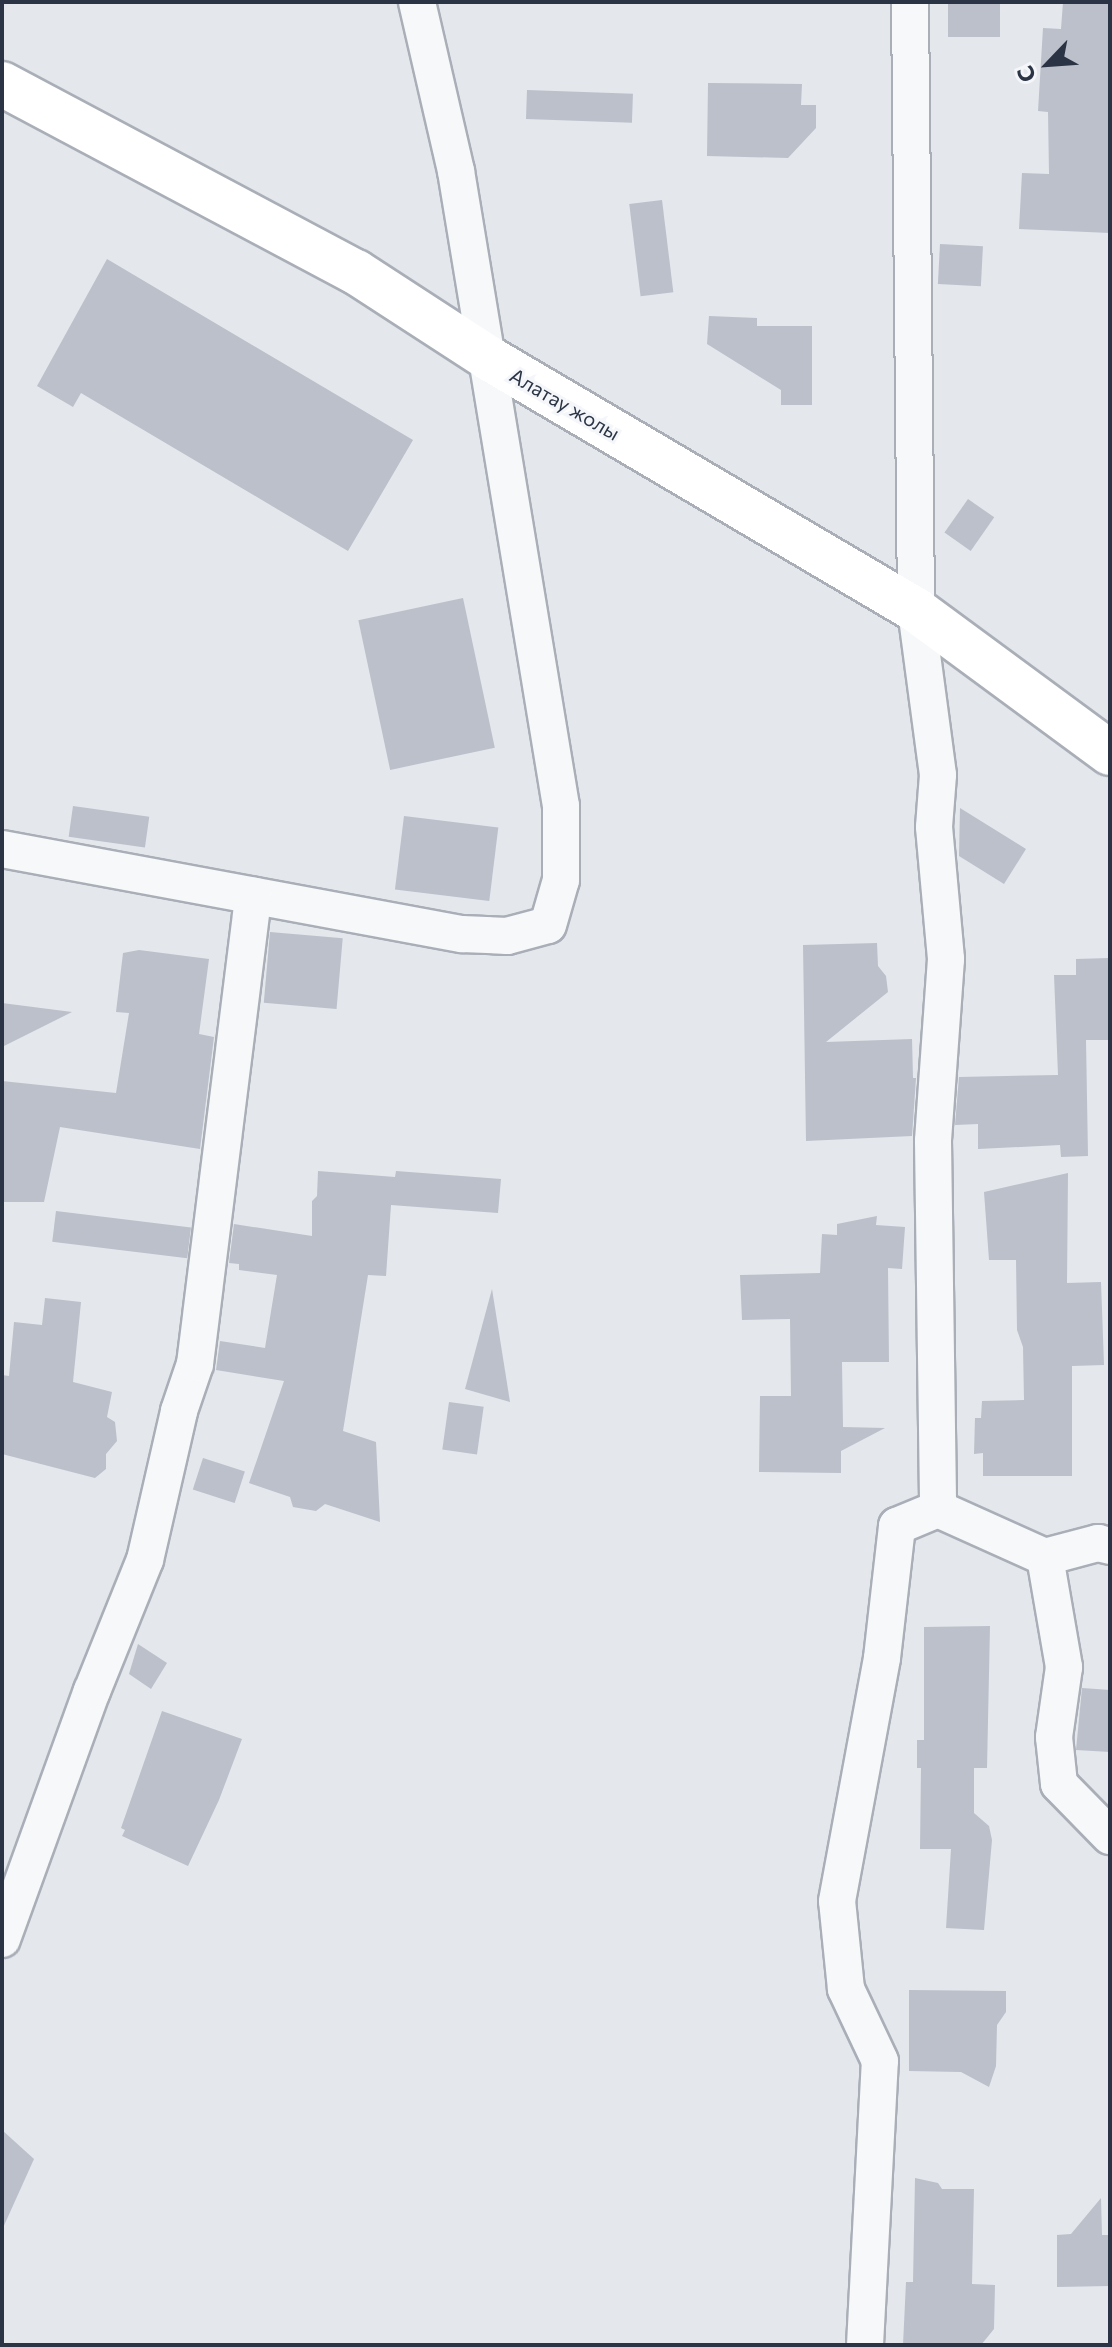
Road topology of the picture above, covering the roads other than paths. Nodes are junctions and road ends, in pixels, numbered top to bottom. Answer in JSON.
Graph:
{"nodes":[{"id":1,"x":417,"y":2,"type":"edge"},
{"id":2,"x":910,"y":2,"type":"edge"},
{"id":3,"x":2,"y":84,"type":"edge"},
{"id":4,"x":490,"y":359,"type":"junction"},
{"id":5,"x":916,"y":610,"type":"junction"},
{"id":6,"x":1110,"y":753,"type":"edge"},
{"id":7,"x":2,"y":849,"type":"edge"},
{"id":8,"x":253,"y":896,"type":"junction"},
{"id":9,"x":938,"y":1509,"type":"junction"},
{"id":10,"x":1110,"y":1546,"type":"edge"},
{"id":11,"x":1045,"y":1557,"type":"junction"},
{"id":12,"x":1110,"y":1836,"type":"edge"},
{"id":13,"x":2,"y":1939,"type":"edge"},
{"id":14,"x":865,"y":2345,"type":"edge"}],
"edges":[{"from":1,"to":4,"type":"street"},
{"from":2,"to":5,"type":"street"},
{"from":3,"to":4,"type":"main road","name":"Алатау жолы"},
{"from":4,"to":5,"type":"main road","name":"Алатау жолы"},
{"from":4,"to":8,"type":"street"},
{"from":5,"to":6,"type":"main road","name":"Алатау жолы"},
{"from":5,"to":9,"type":"street"},
{"from":7,"to":8,"type":"street"},
{"from":8,"to":13,"type":"street"},
{"from":9,"to":11,"type":"street"},
{"from":9,"to":14,"type":"street"},
{"from":10,"to":11,"type":"street"},
{"from":11,"to":12,"type":"street"}]}
